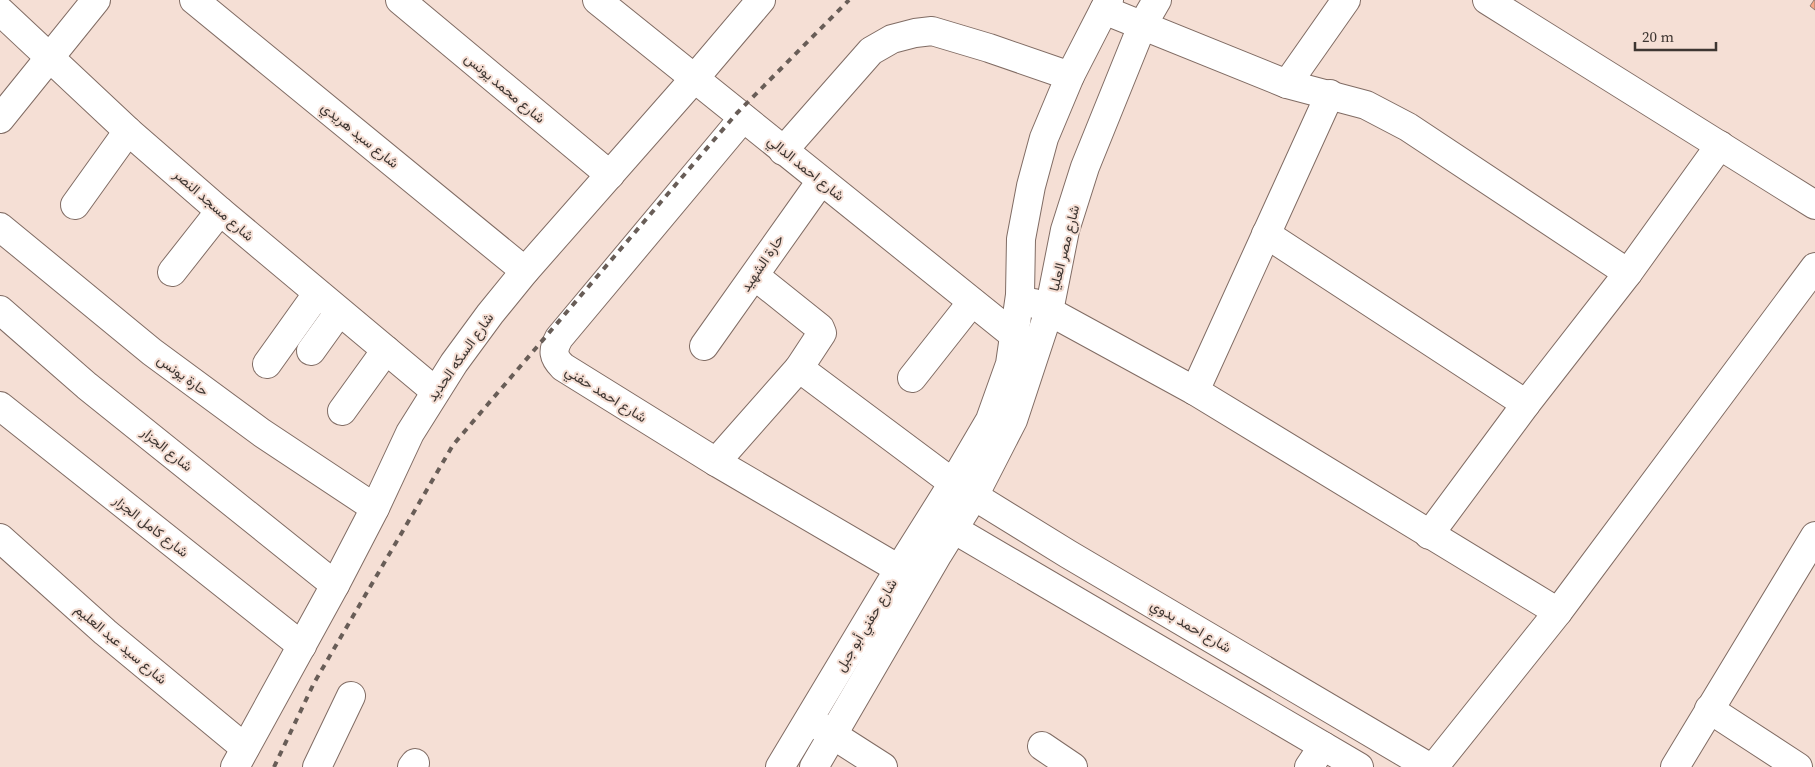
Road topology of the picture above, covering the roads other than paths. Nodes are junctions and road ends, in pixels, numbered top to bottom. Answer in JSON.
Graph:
{"nodes":[{"id":1,"x":96,"y":0,"type":"edge"},
{"id":2,"x":194,"y":0,"type":"edge"},
{"id":3,"x":400,"y":0,"type":"edge"},
{"id":4,"x":597,"y":0,"type":"edge"},
{"id":5,"x":761,"y":0,"type":"edge"},
{"id":6,"x":1157,"y":0,"type":"edge"},
{"id":7,"x":1346,"y":0,"type":"edge"},
{"id":8,"x":1487,"y":0,"type":"edge"},
{"id":9,"x":1106,"y":5,"type":"edge"},
{"id":10,"x":0,"y":11,"type":"edge"},
{"id":11,"x":1142,"y":26,"type":"junction"},
{"id":12,"x":49,"y":58,"type":"junction"},
{"id":13,"x":1070,"y":76,"type":"junction"},
{"id":14,"x":694,"y":79,"type":"junction"},
{"id":15,"x":1288,"y":84,"type":"junction"},
{"id":16,"x":1330,"y":94,"type":"junction"},
{"id":17,"x":743,"y":118,"type":"junction"},
{"id":18,"x":0,"y":119,"type":"edge"},
{"id":19,"x":128,"y":131,"type":"junction"},
{"id":20,"x":1720,"y":145,"type":"junction"},
{"id":21,"x":783,"y":151,"type":"junction"},
{"id":22,"x":610,"y":175,"type":"junction"},
{"id":23,"x":821,"y":181,"type":"junction"},
{"id":24,"x":75,"y":205,"type":"dead end"},
{"id":25,"x":1815,"y":205,"type":"edge"},
{"id":26,"x":220,"y":211,"type":"junction"},
{"id":27,"x":0,"y":227,"type":"edge"},
{"id":28,"x":1266,"y":234,"type":"junction"},
{"id":29,"x":1815,"y":267,"type":"edge"},
{"id":30,"x":525,"y":271,"type":"junction"},
{"id":31,"x":172,"y":272,"type":"dead end"},
{"id":32,"x":1628,"y":273,"type":"junction"},
{"id":33,"x":755,"y":276,"type":"junction"},
{"id":34,"x":318,"y":294,"type":"junction"},
{"id":35,"x":1020,"y":295,"type":"junction"},
{"id":36,"x":972,"y":302,"type":"junction"},
{"id":37,"x":0,"y":310,"type":"edge"},
{"id":38,"x":1049,"y":311,"type":"junction"},
{"id":39,"x":340,"y":312,"type":"junction"},
{"id":40,"x":1015,"y":336,"type":"junction"},
{"id":41,"x":704,"y":346,"type":"dead end"},
{"id":42,"x":386,"y":350,"type":"junction"},
{"id":43,"x":311,"y":351,"type":"dead end"},
{"id":44,"x":267,"y":364,"type":"dead end"},
{"id":45,"x":799,"y":368,"type":"junction"},
{"id":46,"x":912,"y":378,"type":"dead end"},
{"id":47,"x":435,"y":391,"type":"junction"},
{"id":48,"x":1194,"y":391,"type":"junction"},
{"id":49,"x":1526,"y":404,"type":"junction"},
{"id":50,"x":0,"y":406,"type":"edge"},
{"id":51,"x":342,"y":411,"type":"dead end"},
{"id":52,"x":716,"y":462,"type":"junction"},
{"id":53,"x":964,"y":490,"type":"junction"},
{"id":54,"x":376,"y":508,"type":"junction"},
{"id":55,"x":943,"y":523,"type":"junction"},
{"id":56,"x":1429,"y":535,"type":"junction"},
{"id":57,"x":1815,"y":536,"type":"edge"},
{"id":58,"x":0,"y":538,"type":"edge"},
{"id":59,"x":899,"y":569,"type":"junction"},
{"id":60,"x":336,"y":585,"type":"junction"},
{"id":61,"x":1558,"y":612,"type":"junction"},
{"id":62,"x":302,"y":646,"type":"junction"},
{"id":63,"x":351,"y":696,"type":"dead end"},
{"id":64,"x":1709,"y":709,"type":"junction"},
{"id":65,"x":808,"y":720,"type":"junction"},
{"id":66,"x":833,"y":735,"type":"junction"},
{"id":67,"x":1042,"y":746,"type":"dead end"},
{"id":68,"x":1316,"y":756,"type":"edge"},
{"id":69,"x":240,"y":757,"type":"edge"},
{"id":70,"x":322,"y":765,"type":"edge"},
{"id":71,"x":780,"y":767,"type":"edge"},
{"id":72,"x":814,"y":767,"type":"edge"},
{"id":73,"x":883,"y":767,"type":"edge"},
{"id":74,"x":1073,"y":767,"type":"edge"},
{"id":75,"x":1360,"y":767,"type":"edge"},
{"id":76,"x":1429,"y":767,"type":"edge"},
{"id":77,"x":1434,"y":767,"type":"edge"},
{"id":78,"x":1675,"y":767,"type":"edge"},
{"id":79,"x":1798,"y":767,"type":"edge"}],
"edges":[{"from":1,"to":12,"type":"street"},
{"from":2,"to":30,"type":"street","name":"شارع سيد هريدي"},
{"from":3,"to":22,"type":"street","name":"شارع محمد يونس"},
{"from":4,"to":14,"type":"street","name":"شارع احمد الدالي"},
{"from":5,"to":14,"type":"street","name":"شارع السكه الحديد"},
{"from":6,"to":11,"type":"street","name":"شارع مصر العليا"},
{"from":7,"to":15,"type":"street"},
{"from":8,"to":20,"type":"street"},
{"from":9,"to":11,"type":"street"},
{"from":9,"to":13,"type":"street"},
{"from":10,"to":12,"type":"street","name":"شارع مسجد النصر"},
{"from":11,"to":15,"type":"street"},
{"from":11,"to":38,"type":"street","name":"شارع مصر العليا"},
{"from":12,"to":18,"type":"street"},
{"from":12,"to":19,"type":"street","name":"شارع مسجد النصر"},
{"from":13,"to":21,"type":"street"},
{"from":13,"to":35,"type":"street"},
{"from":14,"to":17,"type":"street","name":"شارع احمد الدالي"},
{"from":14,"to":22,"type":"street","name":"شارع السكه الحديد"},
{"from":15,"to":16,"type":"street"},
{"from":16,"to":28,"type":"street"},
{"from":16,"to":32,"type":"street"},
{"from":17,"to":21,"type":"street","name":"شارع احمد الدالي"},
{"from":17,"to":52,"type":"street","name":"شارع احمد حفني"},
{"from":19,"to":24,"type":"street"},
{"from":19,"to":26,"type":"street","name":"شارع مسجد النصر"},
{"from":20,"to":25,"type":"street"},
{"from":20,"to":32,"type":"street"},
{"from":21,"to":23,"type":"street","name":"شارع احمد الدالي"},
{"from":22,"to":30,"type":"street","name":"شارع السكه الحديد"},
{"from":23,"to":33,"type":"street","name":"حارة الشهيد"},
{"from":23,"to":36,"type":"street","name":"شارع احمد الدالي"},
{"from":26,"to":31,"type":"street"},
{"from":26,"to":34,"type":"street","name":"شارع مسجد النصر"},
{"from":27,"to":54,"type":"street","name":"حارة يونس"},
{"from":28,"to":48,"type":"street"},
{"from":28,"to":49,"type":"street"},
{"from":29,"to":61,"type":"street"},
{"from":30,"to":47,"type":"street","name":"شارع السكه الحديد"},
{"from":32,"to":49,"type":"street"},
{"from":33,"to":41,"type":"street","name":"حارة الشهيد"},
{"from":33,"to":45,"type":"street"},
{"from":34,"to":39,"type":"street","name":"شارع مسجد النصر"},
{"from":34,"to":44,"type":"street"},
{"from":35,"to":38,"type":"street"},
{"from":35,"to":40,"type":"street"},
{"from":36,"to":40,"type":"street","name":"شارع احمد الدالي"},
{"from":36,"to":46,"type":"street"},
{"from":37,"to":60,"type":"street","name":"شارع الجزار"},
{"from":38,"to":48,"type":"street"},
{"from":38,"to":53,"type":"street","name":"شارع مصر العليا"},
{"from":39,"to":42,"type":"street","name":"شارع مسجد النصر"},
{"from":39,"to":43,"type":"street"},
{"from":40,"to":53,"type":"street"},
{"from":42,"to":47,"type":"street","name":"شارع مسجد النصر"},
{"from":42,"to":51,"type":"street"},
{"from":45,"to":52,"type":"street"},
{"from":45,"to":53,"type":"street","name":"شارع احمد بدوي"},
{"from":47,"to":54,"type":"street","name":"شارع السكه الحديد"},
{"from":48,"to":56,"type":"street"},
{"from":49,"to":56,"type":"street"},
{"from":50,"to":62,"type":"street","name":"شارع كامل الجزار"},
{"from":52,"to":59,"type":"street","name":"شارع احمد حفني"},
{"from":53,"to":55,"type":"street","name":"شارع حفني أبو جبل"},
{"from":53,"to":76,"type":"street","name":"شارع احمد بدوي"},
{"from":54,"to":60,"type":"street","name":"شارع السكه الحديد"},
{"from":55,"to":59,"type":"street","name":"شارع حفني أبو جبل"},
{"from":55,"to":66,"type":"street","name":"شارع حفني أبو جبل"},
{"from":55,"to":68,"type":"street"},
{"from":56,"to":61,"type":"street"},
{"from":57,"to":64,"type":"street"},
{"from":58,"to":69,"type":"street","name":"شارع سيد عبد العليم"},
{"from":59,"to":65,"type":"street","name":"شارع حفني أبو جبل"},
{"from":60,"to":62,"type":"street","name":"شارع السكه الحديد"},
{"from":61,"to":77,"type":"street"},
{"from":62,"to":69,"type":"street","name":"شارع السكه الحديد"},
{"from":63,"to":70,"type":"street"},
{"from":64,"to":78,"type":"street"},
{"from":64,"to":79,"type":"street"},
{"from":65,"to":66,"type":"street"},
{"from":65,"to":71,"type":"street","name":"شارع حفني أبو جبل"},
{"from":66,"to":72,"type":"street","name":"شارع حفني أبو جبل"},
{"from":66,"to":73,"type":"street"},
{"from":67,"to":74,"type":"street"},
{"from":68,"to":75,"type":"street"}]}
